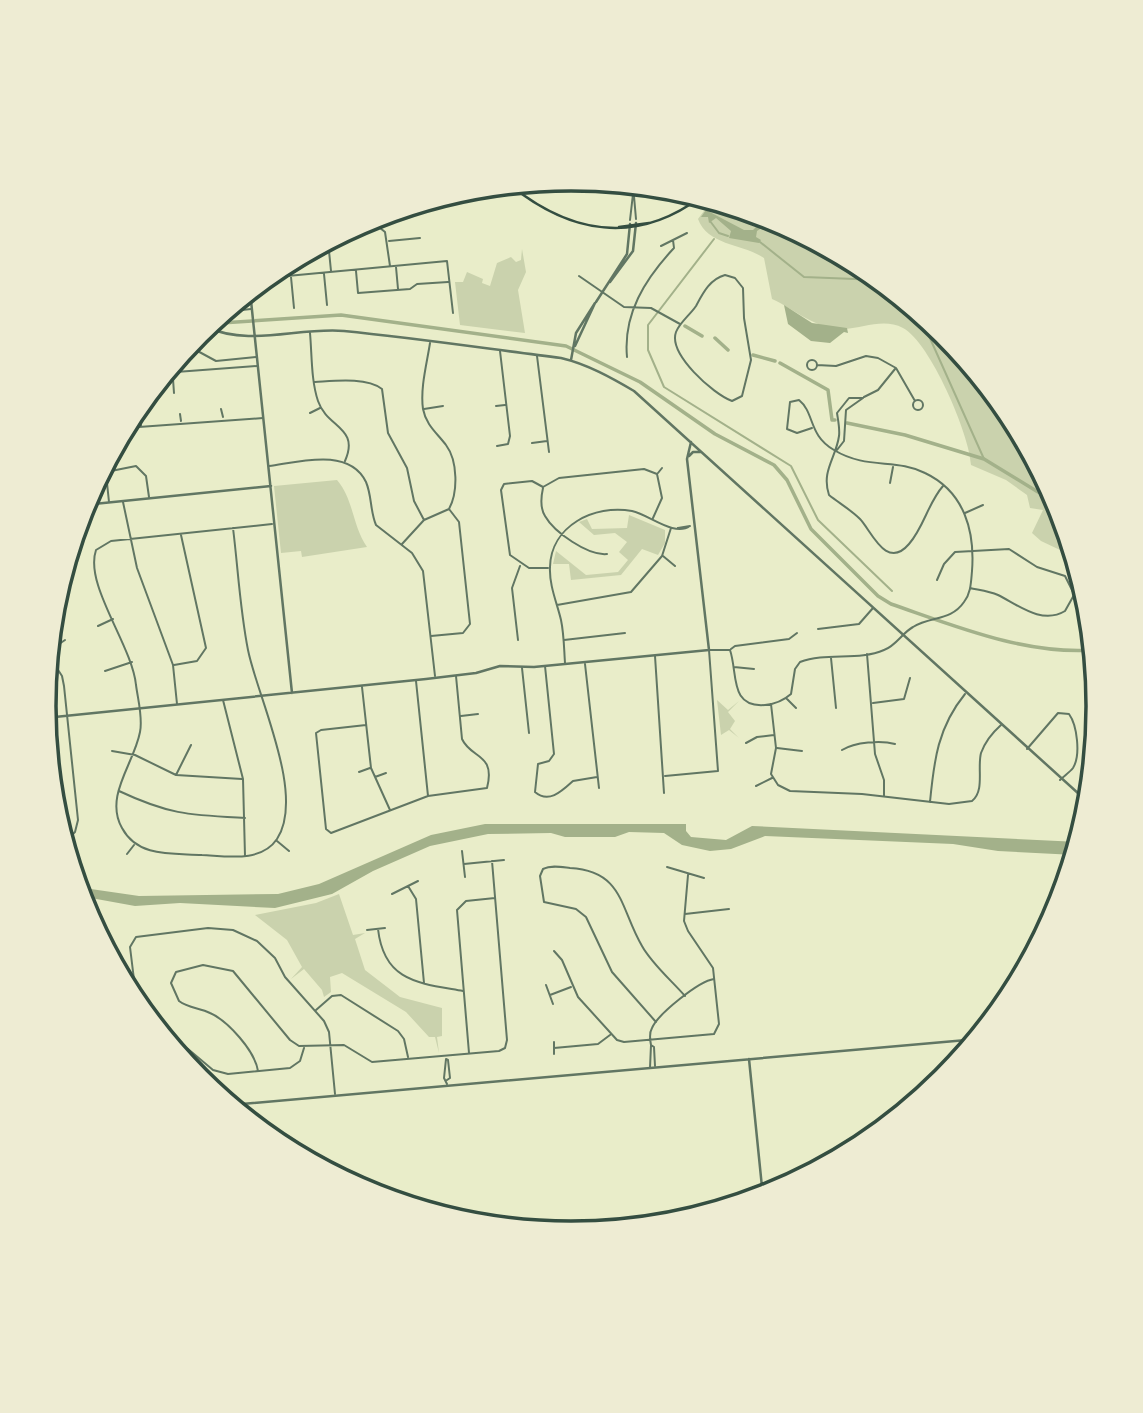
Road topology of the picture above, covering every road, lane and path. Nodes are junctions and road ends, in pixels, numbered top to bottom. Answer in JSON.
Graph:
{"nodes":[{"id":1,"x":522,"y":193,"type":"edge"},
{"id":2,"x":633,"y":194,"type":"edge"},
{"id":3,"x":633,"y":194,"type":"edge"},
{"id":4,"x":688,"y":205,"type":"edge"},
{"id":5,"x":636,"y":223,"type":"junction"},
{"id":6,"x":630,"y":224,"type":"junction"},
{"id":7,"x":379,"y":228,"type":"edge"},
{"id":8,"x":687,"y":233,"type":"dead end"},
{"id":9,"x":420,"y":238,"type":"dead end"},
{"id":10,"x":673,"y":240,"type":"junction"},
{"id":11,"x":388,"y":241,"type":"junction"},
{"id":12,"x":661,"y":246,"type":"dead end"},
{"id":13,"x":329,"y":252,"type":"edge"},
{"id":14,"x":390,"y":266,"type":"junction"},
{"id":15,"x":396,"y":266,"type":"junction"},
{"id":16,"x":356,"y":270,"type":"junction"},
{"id":17,"x":332,"y":272,"type":"junction"},
{"id":18,"x":323,"y":273,"type":"junction"},
{"id":19,"x":288,"y":276,"type":"edge"},
{"id":20,"x":291,"y":276,"type":"junction"},
{"id":21,"x":579,"y":276,"type":"dead end"},
{"id":22,"x":450,"y":281,"type":"junction"},
{"id":23,"x":610,"y":282,"type":"junction"},
{"id":24,"x":398,"y":290,"type":"junction"},
{"id":25,"x":603,"y":293,"type":"junction"},
{"id":26,"x":251,"y":304,"type":"edge"},
{"id":27,"x":327,"y":304,"type":"dead end"},
{"id":28,"x":294,"y":308,"type":"dead end"},
{"id":29,"x":251,"y":309,"type":"junction"},
{"id":30,"x":632,"y":309,"type":"junction"},
{"id":31,"x":243,"y":310,"type":"edge"},
{"id":32,"x":453,"y":313,"type":"dead end"},
{"id":33,"x":681,"y":324,"type":"junction"},
{"id":34,"x":220,"y":330,"type":"edge"},
{"id":35,"x":310,"y":332,"type":"junction"},
{"id":36,"x":254,"y":337,"type":"junction"},
{"id":37,"x":430,"y":342,"type":"junction"},
{"id":38,"x":499,"y":350,"type":"junction"},
{"id":39,"x":198,"y":351,"type":"edge"},
{"id":40,"x":537,"y":355,"type":"junction"},
{"id":41,"x":257,"y":357,"type":"junction"},
{"id":42,"x":627,"y":357,"type":"dead end"},
{"id":43,"x":571,"y":360,"type":"junction"},
{"id":44,"x":817,"y":365,"type":"dead end"},
{"id":45,"x":258,"y":366,"type":"junction"},
{"id":46,"x":896,"y":368,"type":"junction"},
{"id":47,"x":179,"y":373,"type":"edge"},
{"id":48,"x":173,"y":380,"type":"edge"},
{"id":49,"x":315,"y":382,"type":"junction"},
{"id":50,"x":174,"y":393,"type":"dead end"},
{"id":51,"x":863,"y":398,"type":"junction"},
{"id":52,"x":915,"y":401,"type":"dead end"},
{"id":53,"x":506,"y":405,"type":"junction"},
{"id":54,"x":443,"y":406,"type":"dead end"},
{"id":55,"x":496,"y":406,"type":"dead end"},
{"id":56,"x":321,"y":407,"type":"junction"},
{"id":57,"x":221,"y":409,"type":"dead end"},
{"id":58,"x":423,"y":409,"type":"junction"},
{"id":59,"x":310,"y":413,"type":"dead end"},
{"id":60,"x":180,"y":414,"type":"dead end"},
{"id":61,"x":223,"y":418,"type":"junction"},
{"id":62,"x":263,"y":418,"type":"junction"},
{"id":63,"x":181,"y":422,"type":"junction"},
{"id":64,"x":141,"y":426,"type":"edge"},
{"id":65,"x":812,"y":428,"type":"junction"},
{"id":66,"x":548,"y":441,"type":"junction"},
{"id":67,"x":691,"y":442,"type":"junction"},
{"id":68,"x":532,"y":443,"type":"dead end"},
{"id":69,"x":497,"y":446,"type":"dead end"},
{"id":70,"x":835,"y":451,"type":"junction"},
{"id":71,"x":549,"y":452,"type":"dead end"},
{"id":72,"x":703,"y":452,"type":"junction"},
{"id":73,"x":687,"y":459,"type":"junction"},
{"id":74,"x":345,"y":463,"type":"junction"},
{"id":75,"x":268,"y":466,"type":"junction"},
{"id":76,"x":893,"y":466,"type":"junction"},
{"id":77,"x":662,"y":468,"type":"dead end"},
{"id":78,"x":114,"y":470,"type":"edge"},
{"id":79,"x":657,"y":474,"type":"junction"},
{"id":80,"x":108,"y":481,"type":"edge"},
{"id":81,"x":890,"y":483,"type":"dead end"},
{"id":82,"x":943,"y":485,"type":"junction"},
{"id":83,"x":271,"y":486,"type":"junction"},
{"id":84,"x":543,"y":487,"type":"junction"},
{"id":85,"x":149,"y":498,"type":"junction"},
{"id":86,"x":123,"y":501,"type":"junction"},
{"id":87,"x":109,"y":502,"type":"junction"},
{"id":88,"x":98,"y":503,"type":"edge"},
{"id":89,"x":983,"y":505,"type":"dead end"},
{"id":90,"x":449,"y":509,"type":"junction"},
{"id":91,"x":965,"y":513,"type":"junction"},
{"id":92,"x":424,"y":520,"type":"junction"},
{"id":93,"x":652,"y":520,"type":"junction"},
{"id":94,"x":274,"y":524,"type":"junction"},
{"id":95,"x":692,"y":526,"type":"junction"},
{"id":96,"x":671,"y":527,"type":"junction"},
{"id":97,"x":233,"y":528,"type":"junction"},
{"id":98,"x":563,"y":532,"type":"junction"},
{"id":99,"x":181,"y":534,"type":"junction"},
{"id":100,"x":130,"y":539,"type":"junction"},
{"id":101,"x":402,"y":545,"type":"junction"},
{"id":102,"x":91,"y":546,"type":"dead end"},
{"id":103,"x":974,"y":549,"type":"junction"},
{"id":104,"x":96,"y":550,"type":"junction"},
{"id":105,"x":607,"y":554,"type":"dead end"},
{"id":106,"x":662,"y":556,"type":"junction"},
{"id":107,"x":521,"y":565,"type":"junction"},
{"id":108,"x":675,"y":566,"type":"dead end"},
{"id":109,"x":550,"y":568,"type":"junction"},
{"id":110,"x":937,"y":580,"type":"dead end"},
{"id":111,"x":1072,"y":587,"type":"edge"},
{"id":112,"x":970,"y":588,"type":"junction"},
{"id":113,"x":1074,"y":594,"type":"edge"},
{"id":114,"x":557,"y":605,"type":"junction"},
{"id":115,"x":873,"y":608,"type":"junction"},
{"id":116,"x":114,"y":619,"type":"junction"},
{"id":117,"x":98,"y":626,"type":"dead end"},
{"id":118,"x":818,"y":629,"type":"dead end"},
{"id":119,"x":625,"y":633,"type":"dead end"},
{"id":120,"x":797,"y":633,"type":"dead end"},
{"id":121,"x":902,"y":635,"type":"junction"},
{"id":122,"x":431,"y":636,"type":"junction"},
{"id":123,"x":65,"y":640,"type":"dead end"},
{"id":124,"x":518,"y":640,"type":"dead end"},
{"id":125,"x":563,"y":640,"type":"junction"},
{"id":126,"x":60,"y":644,"type":"edge"},
{"id":127,"x":709,"y":650,"type":"junction"},
{"id":128,"x":730,"y":650,"type":"junction"},
{"id":129,"x":867,"y":653,"type":"junction"},
{"id":130,"x":655,"y":656,"type":"junction"},
{"id":131,"x":831,"y":657,"type":"junction"},
{"id":132,"x":133,"y":662,"type":"junction"},
{"id":133,"x":585,"y":663,"type":"junction"},
{"id":134,"x":566,"y":664,"type":"junction"},
{"id":135,"x":173,"y":665,"type":"junction"},
{"id":136,"x":545,"y":666,"type":"junction"},
{"id":137,"x":522,"y":667,"type":"junction"},
{"id":138,"x":733,"y":667,"type":"junction"},
{"id":139,"x":57,"y":669,"type":"edge"},
{"id":140,"x":754,"y":669,"type":"dead end"},
{"id":141,"x":104,"y":671,"type":"dead end"},
{"id":142,"x":456,"y":675,"type":"junction"},
{"id":143,"x":435,"y":678,"type":"junction"},
{"id":144,"x":910,"y":678,"type":"dead end"},
{"id":145,"x":416,"y":680,"type":"junction"},
{"id":146,"x":362,"y":686,"type":"junction"},
{"id":147,"x":292,"y":693,"type":"junction"},
{"id":148,"x":966,"y":693,"type":"junction"},
{"id":149,"x":262,"y":696,"type":"junction"},
{"id":150,"x":786,"y":698,"type":"junction"},
{"id":151,"x":223,"y":700,"type":"junction"},
{"id":152,"x":177,"y":704,"type":"junction"},
{"id":153,"x":771,"y":704,"type":"junction"},
{"id":154,"x":872,"y":704,"type":"junction"},
{"id":155,"x":139,"y":708,"type":"junction"},
{"id":156,"x":796,"y":708,"type":"dead end"},
{"id":157,"x":836,"y":708,"type":"dead end"},
{"id":158,"x":478,"y":714,"type":"dead end"},
{"id":159,"x":67,"y":716,"type":"junction"},
{"id":160,"x":460,"y":716,"type":"junction"},
{"id":161,"x":56,"y":717,"type":"edge"},
{"id":162,"x":366,"y":725,"type":"junction"},
{"id":163,"x":1001,"y":725,"type":"junction"},
{"id":164,"x":529,"y":733,"type":"dead end"},
{"id":165,"x":775,"y":735,"type":"junction"},
{"id":166,"x":746,"y":743,"type":"dead end"},
{"id":167,"x":874,"y":743,"type":"junction"},
{"id":168,"x":895,"y":744,"type":"dead end"},
{"id":169,"x":191,"y":745,"type":"dead end"},
{"id":170,"x":776,"y":748,"type":"junction"},
{"id":171,"x":1027,"y":749,"type":"junction"},
{"id":172,"x":842,"y":750,"type":"dead end"},
{"id":173,"x":112,"y":751,"type":"dead end"},
{"id":174,"x":802,"y":751,"type":"dead end"},
{"id":175,"x":135,"y":755,"type":"junction"},
{"id":176,"x":371,"y":768,"type":"junction"},
{"id":177,"x":359,"y":772,"type":"dead end"},
{"id":178,"x":386,"y":773,"type":"dead end"},
{"id":179,"x":176,"y":775,"type":"junction"},
{"id":180,"x":665,"y":776,"type":"dead end"},
{"id":181,"x":374,"y":777,"type":"junction"},
{"id":182,"x":597,"y":777,"type":"junction"},
{"id":183,"x":773,"y":778,"type":"junction"},
{"id":184,"x":243,"y":779,"type":"junction"},
{"id":185,"x":1060,"y":780,"type":"junction"},
{"id":186,"x":756,"y":786,"type":"dead end"},
{"id":187,"x":599,"y":788,"type":"dead end"},
{"id":188,"x":118,"y":790,"type":"junction"},
{"id":189,"x":664,"y":793,"type":"dead end"},
{"id":190,"x":1079,"y":795,"type":"edge"},
{"id":191,"x":428,"y":796,"type":"junction"},
{"id":192,"x":884,"y":796,"type":"junction"},
{"id":193,"x":930,"y":802,"type":"junction"},
{"id":194,"x":390,"y":810,"type":"junction"},
{"id":195,"x":246,"y":818,"type":"junction"},
{"id":196,"x":73,"y":834,"type":"edge"},
{"id":197,"x":276,"y":841,"type":"junction"},
{"id":198,"x":135,"y":844,"type":"junction"},
{"id":199,"x":289,"y":851,"type":"dead end"},
{"id":200,"x":462,"y":851,"type":"dead end"},
{"id":201,"x":127,"y":854,"type":"dead end"},
{"id":202,"x":245,"y":857,"type":"junction"},
{"id":203,"x":504,"y":860,"type":"dead end"},
{"id":204,"x":492,"y":861,"type":"junction"},
{"id":205,"x":464,"y":864,"type":"junction"},
{"id":206,"x":667,"y":867,"type":"dead end"},
{"id":207,"x":688,"y":875,"type":"junction"},
{"id":208,"x":465,"y":877,"type":"dead end"},
{"id":209,"x":704,"y":878,"type":"dead end"},
{"id":210,"x":418,"y":881,"type":"dead end"},
{"id":211,"x":408,"y":886,"type":"junction"},
{"id":212,"x":392,"y":894,"type":"dead end"},
{"id":213,"x":495,"y":898,"type":"junction"},
{"id":214,"x":729,"y":909,"type":"dead end"},
{"id":215,"x":684,"y":914,"type":"junction"},
{"id":216,"x":385,"y":928,"type":"dead end"},
{"id":217,"x":379,"y":929,"type":"junction"},
{"id":218,"x":367,"y":930,"type":"dead end"},
{"id":219,"x":554,"y":951,"type":"dead end"},
{"id":220,"x":133,"y":977,"type":"edge"},
{"id":221,"x":715,"y":979,"type":"junction"},
{"id":222,"x":424,"y":984,"type":"junction"},
{"id":223,"x":546,"y":985,"type":"dead end"},
{"id":224,"x":572,"y":986,"type":"junction"},
{"id":225,"x":464,"y":991,"type":"junction"},
{"id":226,"x":550,"y":995,"type":"junction"},
{"id":227,"x":685,"y":996,"type":"junction"},
{"id":228,"x":553,"y":1004,"type":"dead end"},
{"id":229,"x":315,"y":1011,"type":"junction"},
{"id":230,"x":656,"y":1022,"type":"junction"},
{"id":231,"x":611,"y":1034,"type":"junction"},
{"id":232,"x":650,"y":1040,"type":"junction"},
{"id":233,"x":964,"y":1040,"type":"edge"},
{"id":234,"x":554,"y":1042,"type":"dead end"},
{"id":235,"x":330,"y":1045,"type":"junction"},
{"id":236,"x":650,"y":1045,"type":"junction"},
{"id":237,"x":304,"y":1047,"type":"junction"},
{"id":238,"x":186,"y":1048,"type":"edge"},
{"id":239,"x":554,"y":1048,"type":"junction"},
{"id":240,"x":469,"y":1054,"type":"junction"},
{"id":241,"x":554,"y":1054,"type":"dead end"},
{"id":242,"x":445,"y":1058,"type":"junction"},
{"id":243,"x":408,"y":1059,"type":"junction"},
{"id":244,"x":749,"y":1059,"type":"junction"},
{"id":245,"x":656,"y":1067,"type":"junction"},
{"id":246,"x":650,"y":1068,"type":"junction"},
{"id":247,"x":258,"y":1071,"type":"junction"},
{"id":248,"x":448,"y":1086,"type":"junction"},
{"id":249,"x":335,"y":1097,"type":"junction"},
{"id":250,"x":244,"y":1104,"type":"edge"},
{"id":251,"x":762,"y":1186,"type":"edge"}],
"edges":[{"from":1,"to":6,"type":"main road"},
{"from":2,"to":5,"type":"street"},
{"from":3,"to":6,"type":"street"},
{"from":4,"to":5,"type":"main road"},
{"from":5,"to":6,"type":"main road"},
{"from":5,"to":23,"type":"street"},
{"from":6,"to":23,"type":"street"},
{"from":7,"to":11,"type":"street"},
{"from":8,"to":10,"type":"street"},
{"from":9,"to":11,"type":"street"},
{"from":10,"to":12,"type":"street"},
{"from":10,"to":30,"type":"street"},
{"from":11,"to":14,"type":"street"},
{"from":13,"to":17,"type":"street"},
{"from":14,"to":15,"type":"street"},
{"from":14,"to":16,"type":"street"},
{"from":15,"to":22,"type":"street"},
{"from":15,"to":24,"type":"street"},
{"from":16,"to":17,"type":"street"},
{"from":16,"to":24,"type":"street"},
{"from":17,"to":18,"type":"street"},
{"from":18,"to":20,"type":"street"},
{"from":18,"to":27,"type":"street"},
{"from":19,"to":20,"type":"street"},
{"from":20,"to":28,"type":"street"},
{"from":21,"to":25,"type":"street"},
{"from":22,"to":24,"type":"street"},
{"from":22,"to":32,"type":"street"},
{"from":23,"to":25,"type":"street"},
{"from":25,"to":30,"type":"street"},
{"from":25,"to":43,"type":"street"},
{"from":26,"to":29,"type":"street"},
{"from":29,"to":31,"type":"street"},
{"from":29,"to":36,"type":"street"},
{"from":30,"to":33,"type":"street"},
{"from":30,"to":42,"type":"street"},
{"from":33,"to":33,"type":"street"},
{"from":34,"to":36,"type":"street"},
{"from":35,"to":36,"type":"street"},
{"from":35,"to":37,"type":"street"},
{"from":35,"to":49,"type":"street"},
{"from":36,"to":41,"type":"street"},
{"from":37,"to":38,"type":"street"},
{"from":37,"to":58,"type":"street"},
{"from":38,"to":40,"type":"street"},
{"from":38,"to":53,"type":"street"},
{"from":39,"to":41,"type":"street"},
{"from":40,"to":43,"type":"street"},
{"from":40,"to":66,"type":"street"},
{"from":41,"to":45,"type":"street"},
{"from":43,"to":67,"type":"street"},
{"from":44,"to":46,"type":"street"},
{"from":45,"to":47,"type":"street"},
{"from":45,"to":62,"type":"street"},
{"from":46,"to":51,"type":"street"},
{"from":46,"to":52,"type":"street"},
{"from":48,"to":50,"type":"street"},
{"from":49,"to":56,"type":"street"},
{"from":49,"to":92,"type":"street"},
{"from":51,"to":70,"type":"street"},
{"from":51,"to":70,"type":"street"},
{"from":53,"to":55,"type":"street"},
{"from":53,"to":69,"type":"street"},
{"from":54,"to":58,"type":"street"},
{"from":56,"to":59,"type":"street"},
{"from":56,"to":74,"type":"street"},
{"from":57,"to":61,"type":"street"},
{"from":58,"to":90,"type":"street"},
{"from":60,"to":63,"type":"street"},
{"from":61,"to":62,"type":"street"},
{"from":61,"to":63,"type":"street"},
{"from":62,"to":75,"type":"street"},
{"from":63,"to":64,"type":"street"},
{"from":65,"to":65,"type":"street"},
{"from":65,"to":70,"type":"street"},
{"from":66,"to":68,"type":"street"},
{"from":66,"to":71,"type":"street"},
{"from":67,"to":72,"type":"street"},
{"from":67,"to":73,"type":"street"},
{"from":70,"to":76,"type":"street"},
{"from":70,"to":82,"type":"street"},
{"from":72,"to":73,"type":"street"},
{"from":72,"to":115,"type":"street"},
{"from":73,"to":95,"type":"street"},
{"from":74,"to":75,"type":"street"},
{"from":74,"to":101,"type":"street"},
{"from":75,"to":83,"type":"street"},
{"from":76,"to":81,"type":"street"},
{"from":76,"to":82,"type":"street"},
{"from":77,"to":79,"type":"street"},
{"from":78,"to":85,"type":"street"},
{"from":79,"to":84,"type":"street"},
{"from":79,"to":93,"type":"street"},
{"from":80,"to":87,"type":"street"},
{"from":82,"to":91,"type":"street"},
{"from":83,"to":85,"type":"street"},
{"from":83,"to":94,"type":"street"},
{"from":84,"to":98,"type":"street"},
{"from":84,"to":107,"type":"street"},
{"from":85,"to":86,"type":"street"},
{"from":86,"to":87,"type":"street"},
{"from":86,"to":100,"type":"street"},
{"from":87,"to":88,"type":"street"},
{"from":89,"to":91,"type":"street"},
{"from":90,"to":92,"type":"street"},
{"from":90,"to":122,"type":"street"},
{"from":91,"to":103,"type":"street"},
{"from":92,"to":101,"type":"street"},
{"from":93,"to":96,"type":"street"},
{"from":93,"to":98,"type":"street"},
{"from":94,"to":97,"type":"street"},
{"from":94,"to":147,"type":"street"},
{"from":95,"to":96,"type":"street"},
{"from":95,"to":127,"type":"street"},
{"from":96,"to":106,"type":"street"},
{"from":97,"to":99,"type":"street"},
{"from":97,"to":149,"type":"street"},
{"from":98,"to":105,"type":"street"},
{"from":98,"to":109,"type":"street"},
{"from":99,"to":100,"type":"street"},
{"from":99,"to":135,"type":"street"},
{"from":100,"to":104,"type":"street"},
{"from":100,"to":135,"type":"street"},
{"from":101,"to":122,"type":"street"},
{"from":102,"to":104,"type":"street"},
{"from":103,"to":110,"type":"street"},
{"from":103,"to":111,"type":"street"},
{"from":103,"to":112,"type":"street"},
{"from":104,"to":116,"type":"street"},
{"from":106,"to":108,"type":"street"},
{"from":106,"to":114,"type":"street"},
{"from":107,"to":109,"type":"street"},
{"from":107,"to":124,"type":"street"},
{"from":109,"to":114,"type":"street"},
{"from":112,"to":113,"type":"street"},
{"from":112,"to":121,"type":"street"},
{"from":114,"to":125,"type":"street"},
{"from":115,"to":118,"type":"street"},
{"from":115,"to":121,"type":"street"},
{"from":116,"to":117,"type":"street"},
{"from":116,"to":132,"type":"street"},
{"from":119,"to":125,"type":"street"},
{"from":120,"to":128,"type":"street"},
{"from":121,"to":129,"type":"street"},
{"from":121,"to":148,"type":"street"},
{"from":122,"to":143,"type":"street"},
{"from":123,"to":126,"type":"street"},
{"from":125,"to":134,"type":"street"},
{"from":127,"to":128,"type":"street"},
{"from":127,"to":130,"type":"street"},
{"from":127,"to":180,"type":"street"},
{"from":128,"to":138,"type":"street"},
{"from":129,"to":131,"type":"street"},
{"from":129,"to":154,"type":"street"},
{"from":130,"to":133,"type":"street"},
{"from":130,"to":189,"type":"street"},
{"from":131,"to":150,"type":"street"},
{"from":131,"to":157,"type":"street"},
{"from":132,"to":141,"type":"street"},
{"from":132,"to":155,"type":"street"},
{"from":133,"to":134,"type":"street"},
{"from":133,"to":182,"type":"street"},
{"from":134,"to":136,"type":"street"},
{"from":135,"to":152,"type":"street"},
{"from":136,"to":137,"type":"street"},
{"from":136,"to":182,"type":"street"},
{"from":137,"to":142,"type":"street"},
{"from":137,"to":164,"type":"street"},
{"from":138,"to":140,"type":"street"},
{"from":138,"to":153,"type":"street"},
{"from":139,"to":159,"type":"street"},
{"from":142,"to":143,"type":"street"},
{"from":142,"to":160,"type":"street"},
{"from":143,"to":145,"type":"street"},
{"from":144,"to":154,"type":"street"},
{"from":145,"to":146,"type":"street"},
{"from":145,"to":191,"type":"street"},
{"from":146,"to":147,"type":"street"},
{"from":146,"to":162,"type":"street"},
{"from":147,"to":149,"type":"street"},
{"from":148,"to":163,"type":"street"},
{"from":148,"to":193,"type":"street"},
{"from":149,"to":151,"type":"street"},
{"from":149,"to":197,"type":"street"},
{"from":150,"to":153,"type":"street"},
{"from":150,"to":156,"type":"street"},
{"from":151,"to":152,"type":"street"},
{"from":151,"to":184,"type":"street"},
{"from":152,"to":155,"type":"street"},
{"from":153,"to":165,"type":"street"},
{"from":154,"to":167,"type":"street"},
{"from":155,"to":159,"type":"street"},
{"from":155,"to":175,"type":"street"},
{"from":158,"to":160,"type":"street"},
{"from":159,"to":161,"type":"street"},
{"from":159,"to":196,"type":"street"},
{"from":160,"to":191,"type":"street"},
{"from":162,"to":176,"type":"street"},
{"from":162,"to":194,"type":"street"},
{"from":163,"to":171,"type":"street"},
{"from":163,"to":193,"type":"street"},
{"from":165,"to":166,"type":"street"},
{"from":165,"to":170,"type":"street"},
{"from":167,"to":168,"type":"street"},
{"from":167,"to":172,"type":"street"},
{"from":167,"to":192,"type":"street"},
{"from":169,"to":179,"type":"street"},
{"from":170,"to":174,"type":"street"},
{"from":170,"to":183,"type":"street"},
{"from":171,"to":185,"type":"street"},
{"from":171,"to":185,"type":"street"},
{"from":173,"to":175,"type":"street"},
{"from":175,"to":179,"type":"street"},
{"from":175,"to":188,"type":"street"},
{"from":176,"to":177,"type":"street"},
{"from":176,"to":181,"type":"street"},
{"from":178,"to":181,"type":"street"},
{"from":179,"to":184,"type":"street"},
{"from":181,"to":194,"type":"street"},
{"from":182,"to":187,"type":"street"},
{"from":183,"to":186,"type":"street"},
{"from":183,"to":192,"type":"street"},
{"from":184,"to":195,"type":"street"},
{"from":185,"to":190,"type":"street"},
{"from":188,"to":195,"type":"street"},
{"from":188,"to":198,"type":"street"},
{"from":191,"to":194,"type":"street"},
{"from":192,"to":193,"type":"street"},
{"from":195,"to":202,"type":"street"},
{"from":197,"to":199,"type":"street"},
{"from":197,"to":202,"type":"street"},
{"from":198,"to":201,"type":"street"},
{"from":198,"to":202,"type":"street"},
{"from":200,"to":205,"type":"street"},
{"from":203,"to":204,"type":"street"},
{"from":204,"to":205,"type":"street"},
{"from":204,"to":213,"type":"street"},
{"from":205,"to":208,"type":"street"},
{"from":206,"to":207,"type":"street"},
{"from":207,"to":209,"type":"street"},
{"from":207,"to":215,"type":"street"},
{"from":210,"to":211,"type":"street"},
{"from":211,"to":212,"type":"street"},
{"from":211,"to":222,"type":"street"},
{"from":213,"to":225,"type":"street"},
{"from":213,"to":240,"type":"street"},
{"from":214,"to":215,"type":"street"},
{"from":215,"to":221,"type":"street"},
{"from":216,"to":217,"type":"street"},
{"from":217,"to":218,"type":"street"},
{"from":217,"to":222,"type":"street"},
{"from":219,"to":224,"type":"street"},
{"from":220,"to":229,"type":"street"},
{"from":221,"to":227,"type":"street"},
{"from":221,"to":232,"type":"street"},
{"from":222,"to":225,"type":"street"},
{"from":223,"to":226,"type":"street"},
{"from":224,"to":226,"type":"street"},
{"from":224,"to":231,"type":"street"},
{"from":225,"to":240,"type":"street"},
{"from":226,"to":228,"type":"street"},
{"from":227,"to":230,"type":"street"},
{"from":227,"to":230,"type":"street"},
{"from":229,"to":235,"type":"street"},
{"from":229,"to":243,"type":"street"},
{"from":230,"to":232,"type":"street"},
{"from":231,"to":232,"type":"street"},
{"from":231,"to":239,"type":"street"},
{"from":232,"to":236,"type":"street"},
{"from":233,"to":244,"type":"street"},
{"from":234,"to":239,"type":"street"},
{"from":235,"to":237,"type":"street"},
{"from":235,"to":243,"type":"street"},
{"from":235,"to":249,"type":"street"},
{"from":236,"to":245,"type":"street"},
{"from":236,"to":246,"type":"street"},
{"from":237,"to":247,"type":"street"},
{"from":237,"to":247,"type":"street"},
{"from":238,"to":247,"type":"street"},
{"from":239,"to":241,"type":"street"},
{"from":240,"to":242,"type":"street"},
{"from":242,"to":243,"type":"street"},
{"from":242,"to":248,"type":"street"},
{"from":244,"to":245,"type":"street"},
{"from":244,"to":251,"type":"street"},
{"from":245,"to":246,"type":"street"},
{"from":246,"to":248,"type":"street"},
{"from":248,"to":249,"type":"street"},
{"from":249,"to":250,"type":"street"}]}
